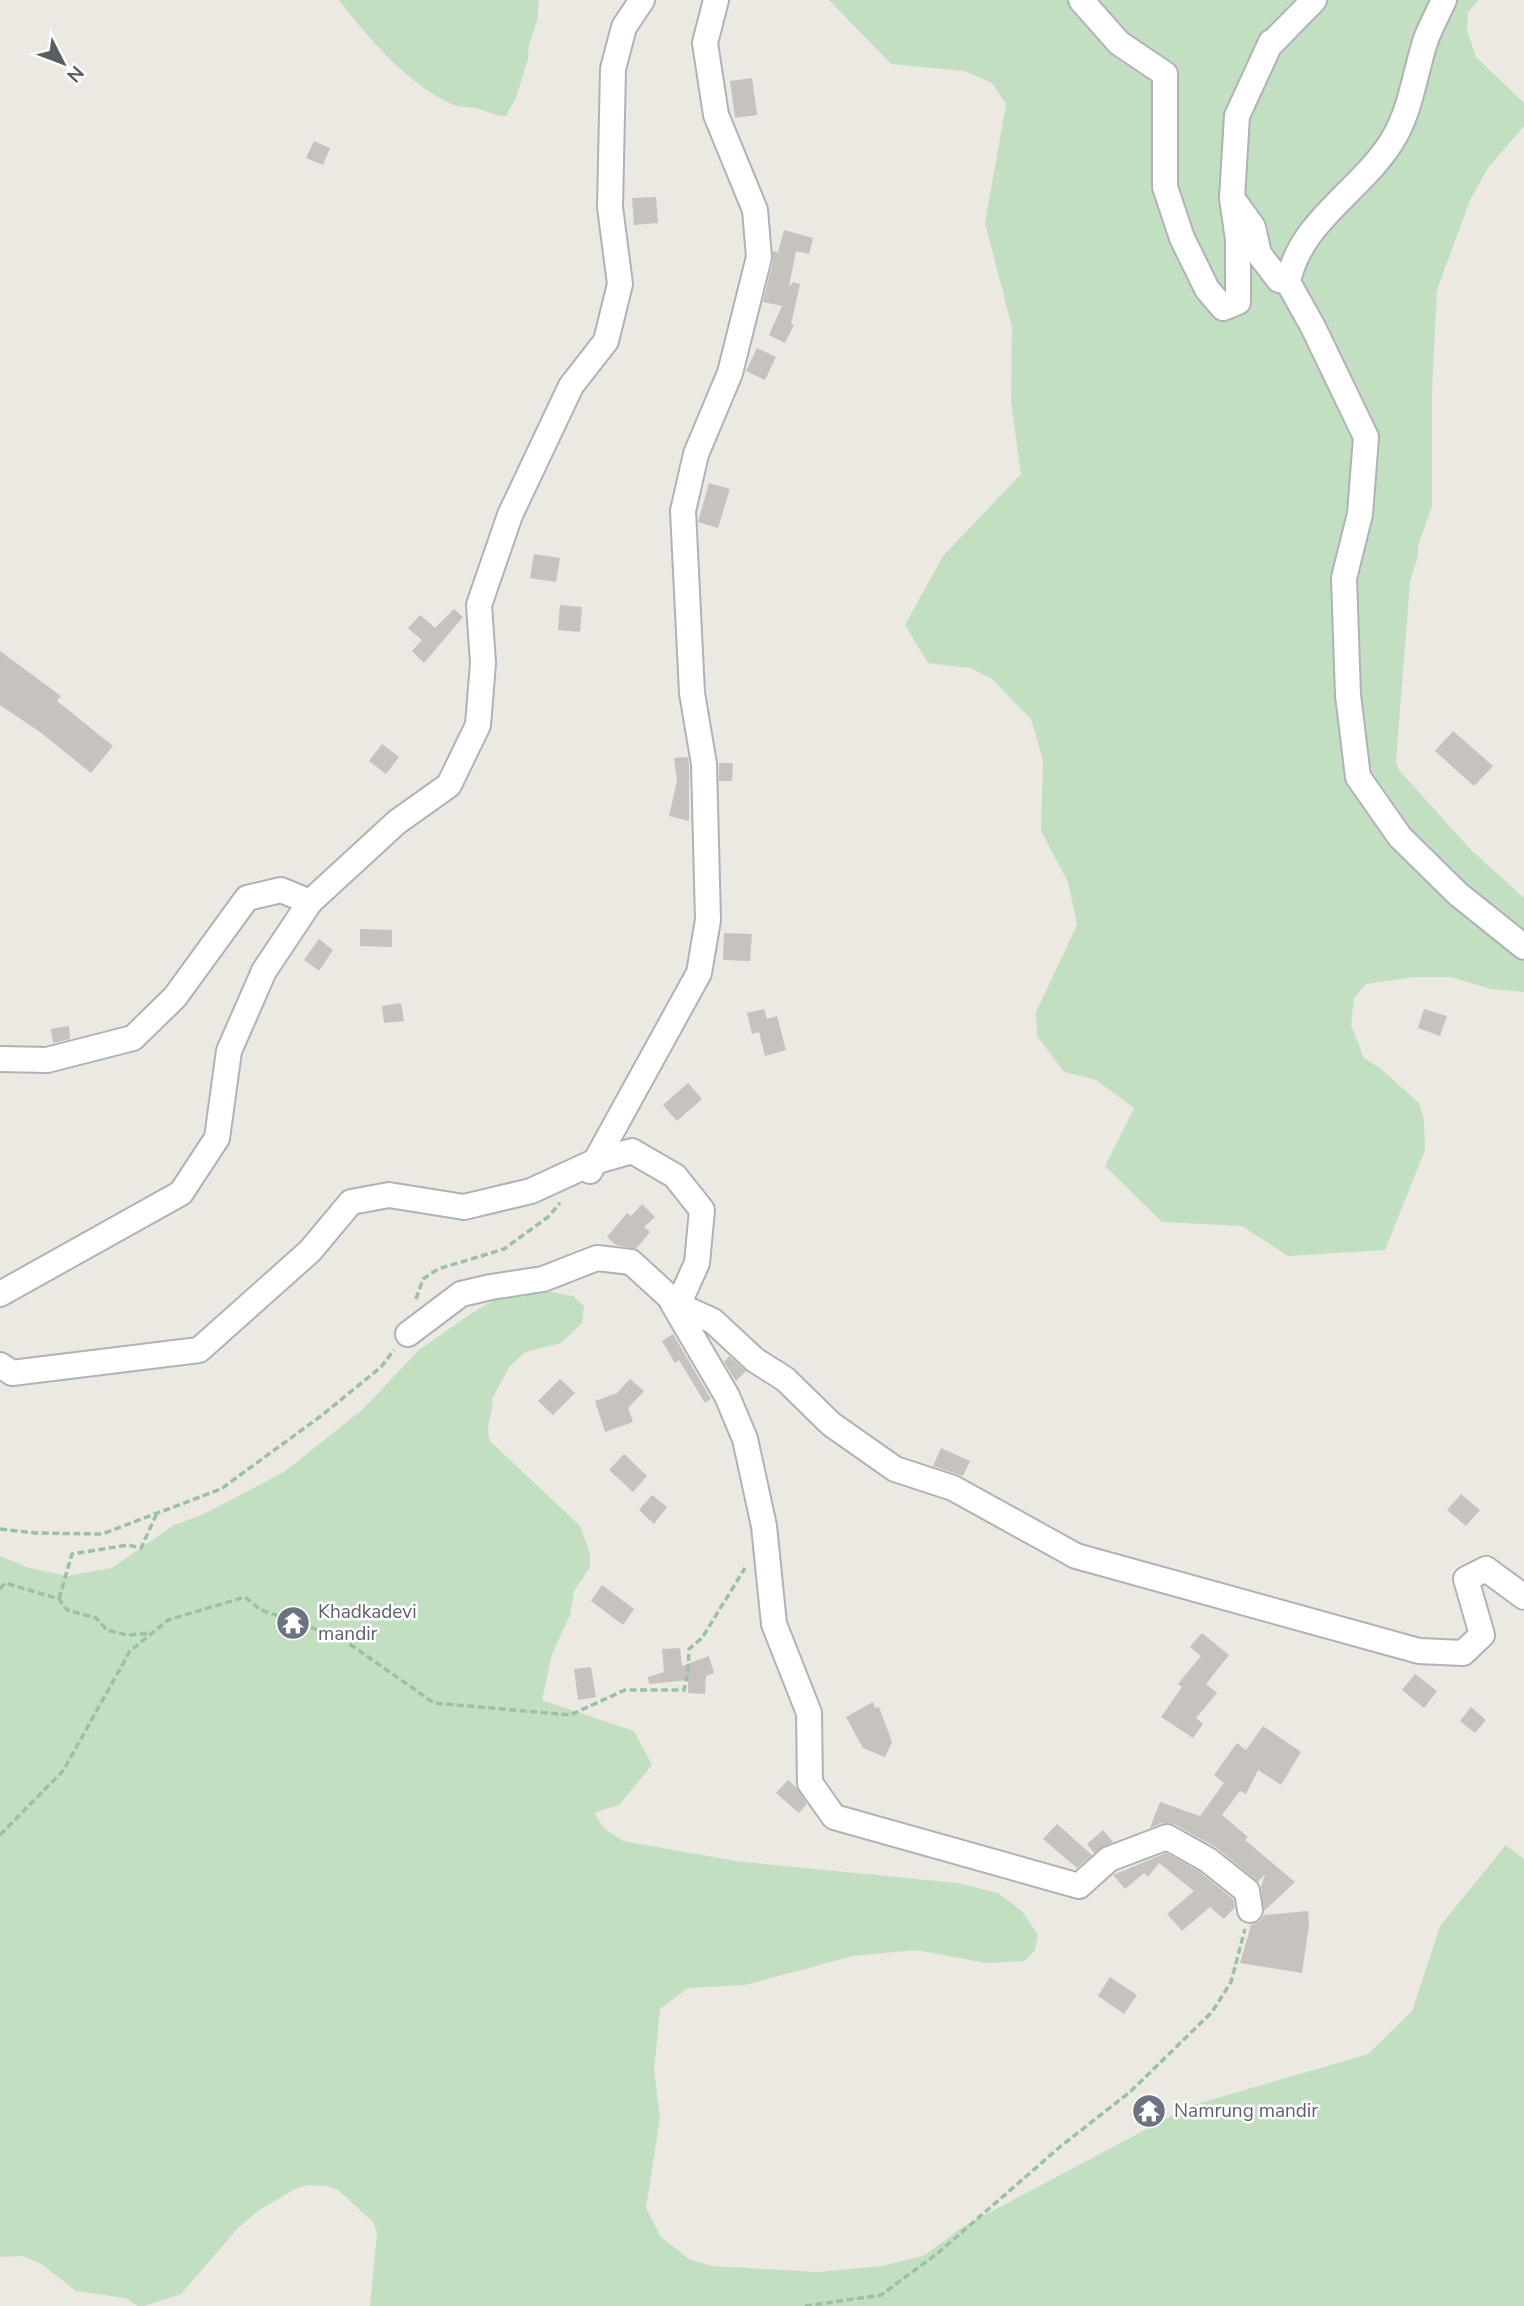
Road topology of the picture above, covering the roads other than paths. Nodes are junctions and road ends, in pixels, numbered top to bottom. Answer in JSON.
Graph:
{"nodes":[{"id":1,"x":642,"y":0,"type":"edge"},
{"id":2,"x":716,"y":0,"type":"edge"},
{"id":3,"x":1081,"y":0,"type":"edge"},
{"id":4,"x":1314,"y":0,"type":"edge"},
{"id":5,"x":1444,"y":0,"type":"edge"},
{"id":6,"x":1232,"y":198,"type":"junction"},
{"id":7,"x":1289,"y":282,"type":"junction"},
{"id":8,"x":310,"y":902,"type":"junction"},
{"id":9,"x":1524,"y":947,"type":"edge"},
{"id":10,"x":0,"y":1059,"type":"edge"},
{"id":11,"x":592,"y":1166,"type":"junction"},
{"id":12,"x":0,"y":1294,"type":"edge"},
{"id":13,"x":673,"y":1300,"type":"junction"},
{"id":14,"x":408,"y":1334,"type":"road end"},
{"id":15,"x":0,"y":1365,"type":"edge"},
{"id":16,"x":1524,"y":1597,"type":"edge"},
{"id":17,"x":1250,"y":1910,"type":"road end"}],
"edges":[{"from":1,"to":8,"type":"street"},
{"from":2,"to":11,"type":"street"},
{"from":3,"to":6,"type":"street"},
{"from":4,"to":6,"type":"street"},
{"from":5,"to":7,"type":"street"},
{"from":6,"to":7,"type":"street"},
{"from":7,"to":9,"type":"street"},
{"from":8,"to":10,"type":"street"},
{"from":8,"to":12,"type":"street"},
{"from":11,"to":13,"type":"street"},
{"from":11,"to":15,"type":"street"},
{"from":13,"to":14,"type":"street"},
{"from":13,"to":16,"type":"street"},
{"from":13,"to":17,"type":"street"}]}
